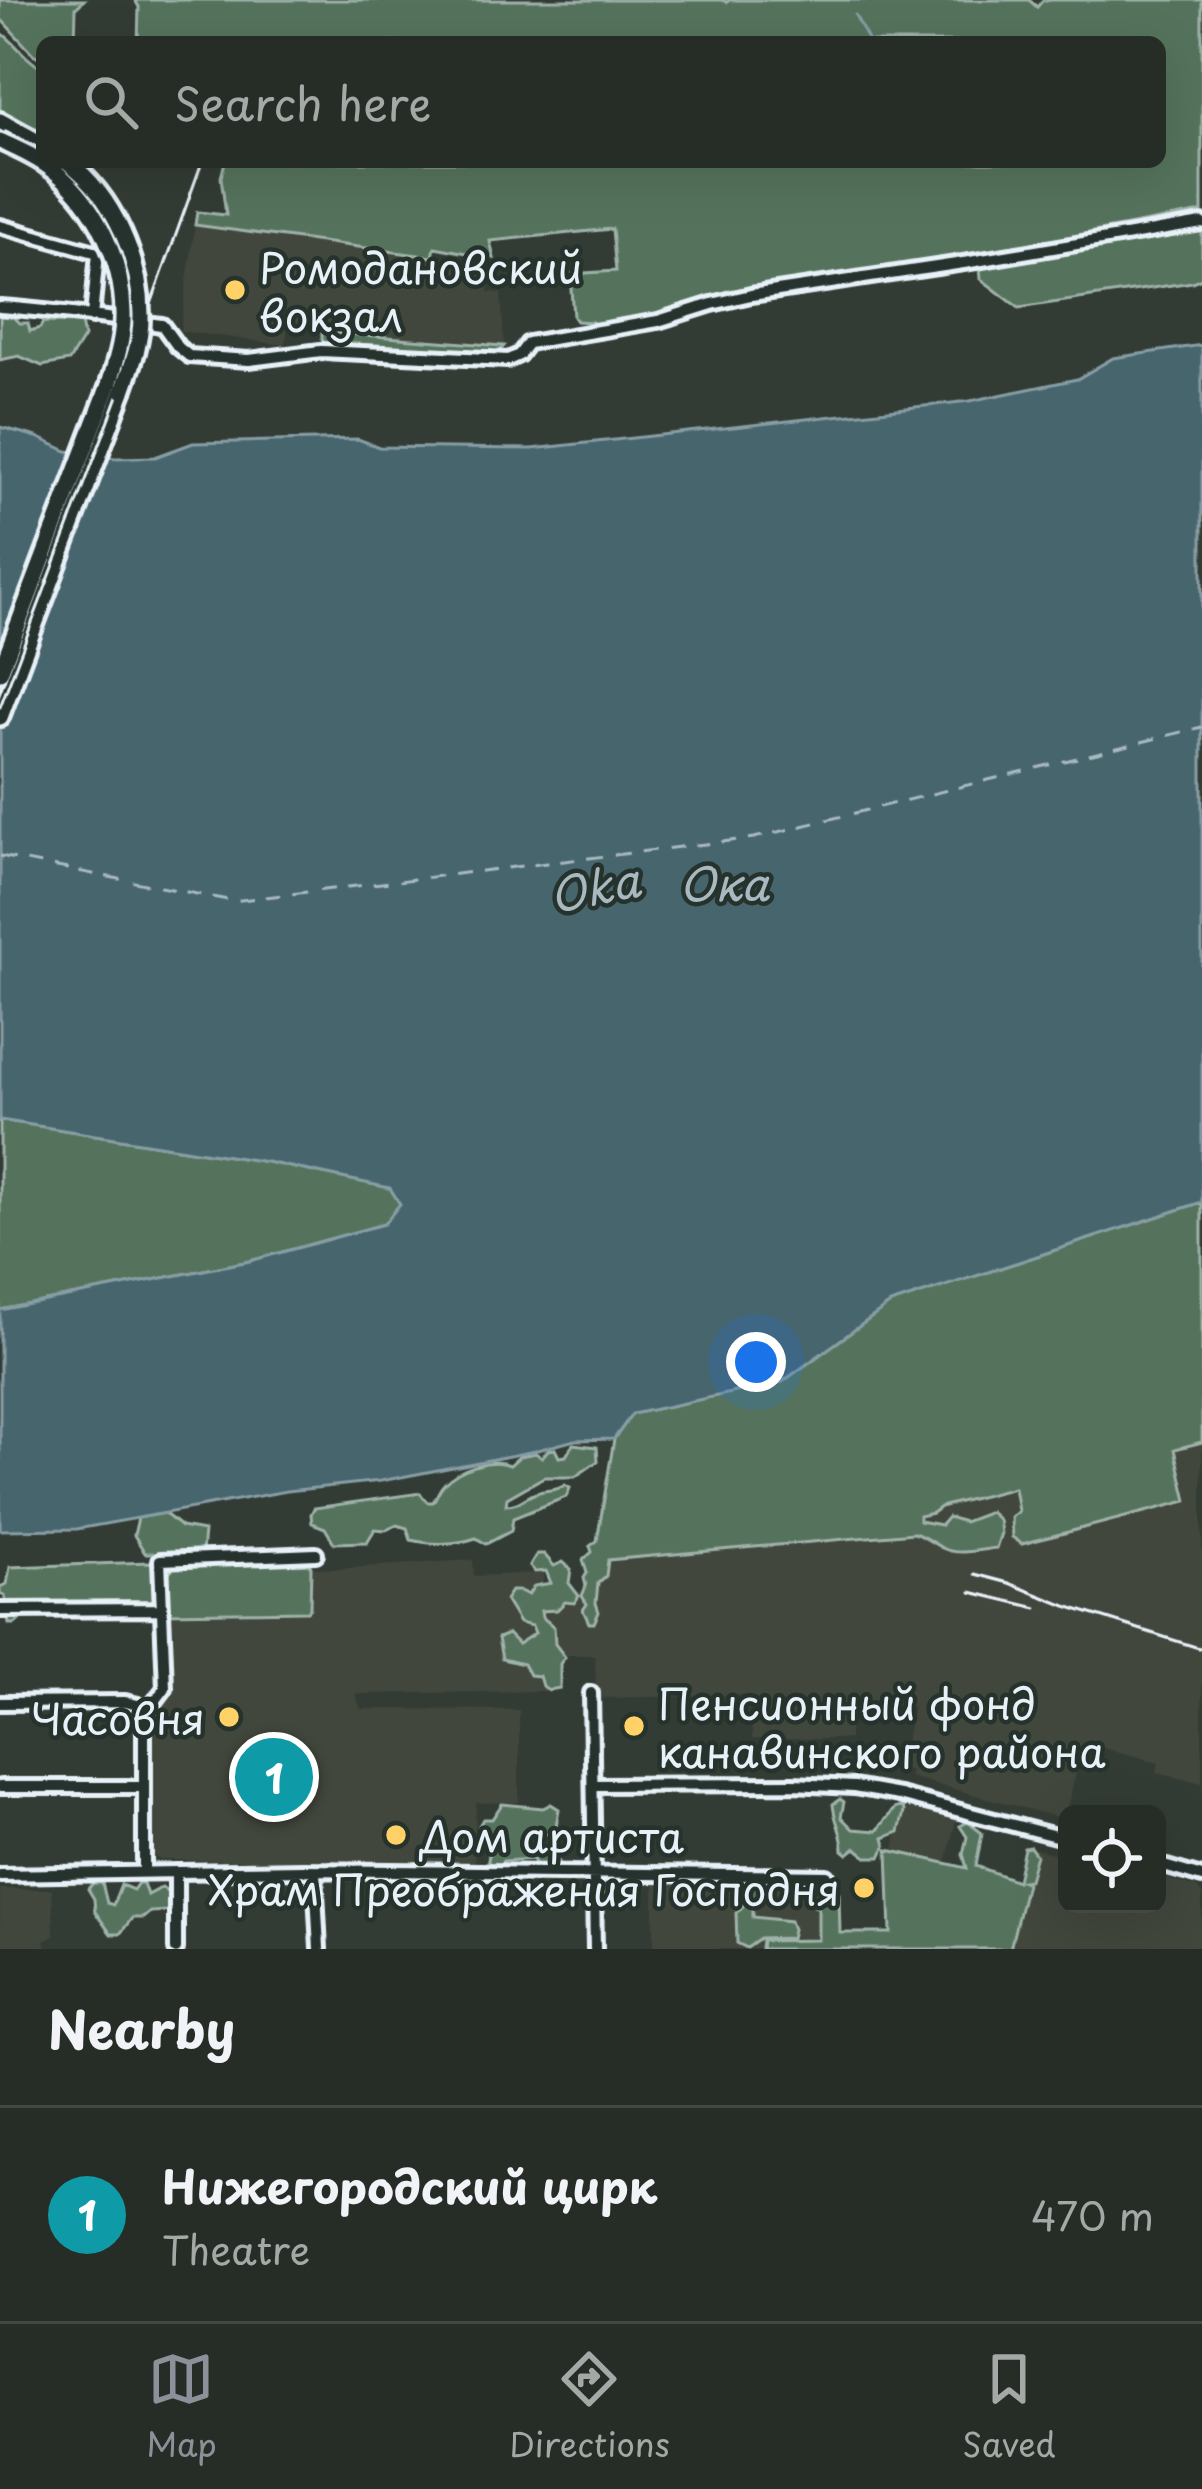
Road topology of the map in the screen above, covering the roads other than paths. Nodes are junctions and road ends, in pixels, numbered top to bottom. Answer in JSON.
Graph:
{"nodes":[{"id":1,"x":0,"y":122,"type":"edge"},
{"id":2,"x":0,"y":141,"type":"edge"},
{"id":3,"x":36,"y":141,"type":"edge"},
{"id":4,"x":36,"y":159,"type":"edge"},
{"id":5,"x":49,"y":168,"type":"edge"},
{"id":6,"x":74,"y":168,"type":"edge"},
{"id":7,"x":1202,"y":223,"type":"edge"},
{"id":8,"x":0,"y":226,"type":"edge"},
{"id":9,"x":0,"y":307,"type":"edge"},
{"id":10,"x":92,"y":317,"type":"junction"},
{"id":11,"x":0,"y":672,"type":"edge"},
{"id":12,"x":0,"y":717,"type":"edge"},
{"id":13,"x":316,"y":1554,"type":"dead end"},
{"id":14,"x":162,"y":1609,"type":"junction"},
{"id":15,"x":0,"y":1610,"type":"edge"},
{"id":16,"x":591,"y":1693,"type":"dead end"},
{"id":17,"x":0,"y":1703,"type":"edge"},
{"id":18,"x":144,"y":1716,"type":"junction"},
{"id":19,"x":593,"y":1785,"type":"junction"},
{"id":20,"x":0,"y":1787,"type":"edge"},
{"id":21,"x":144,"y":1787,"type":"junction"},
{"id":22,"x":1058,"y":1837,"type":"edge"},
{"id":23,"x":1166,"y":1867,"type":"edge"},
{"id":24,"x":144,"y":1872,"type":"junction"},
{"id":25,"x":176,"y":1872,"type":"junction"},
{"id":26,"x":315,"y":1872,"type":"junction"},
{"id":27,"x":594,"y":1874,"type":"junction"},
{"id":28,"x":0,"y":1875,"type":"edge"},
{"id":29,"x":827,"y":1876,"type":"dead end"},
{"id":30,"x":1202,"y":1877,"type":"edge"},
{"id":31,"x":176,"y":1949,"type":"edge"},
{"id":32,"x":319,"y":1949,"type":"edge"},
{"id":33,"x":595,"y":1949,"type":"edge"}],
"edges":[{"from":1,"to":3,"type":"main road"},
{"from":2,"to":4,"type":"main road","bridge":true},
{"from":5,"to":11,"type":"main road","bridge":true},
{"from":6,"to":12,"type":"main road","bridge":true},
{"from":7,"to":10,"type":"street"},
{"from":8,"to":10,"type":"street"},
{"from":9,"to":10,"type":"street"},
{"from":13,"to":14,"type":"street"},
{"from":14,"to":15,"type":"street"},
{"from":14,"to":18,"type":"street"},
{"from":16,"to":19,"type":"street"},
{"from":17,"to":18,"type":"street"},
{"from":18,"to":21,"type":"street"},
{"from":19,"to":22,"type":"street"},
{"from":19,"to":27,"type":"street"},
{"from":20,"to":21,"type":"street"},
{"from":21,"to":24,"type":"street"},
{"from":23,"to":30,"type":"street"},
{"from":24,"to":25,"type":"street"},
{"from":24,"to":28,"type":"street"},
{"from":25,"to":26,"type":"street"},
{"from":25,"to":31,"type":"street"},
{"from":26,"to":27,"type":"street"},
{"from":26,"to":32,"type":"street"},
{"from":27,"to":29,"type":"street"},
{"from":27,"to":33,"type":"street"}]}
